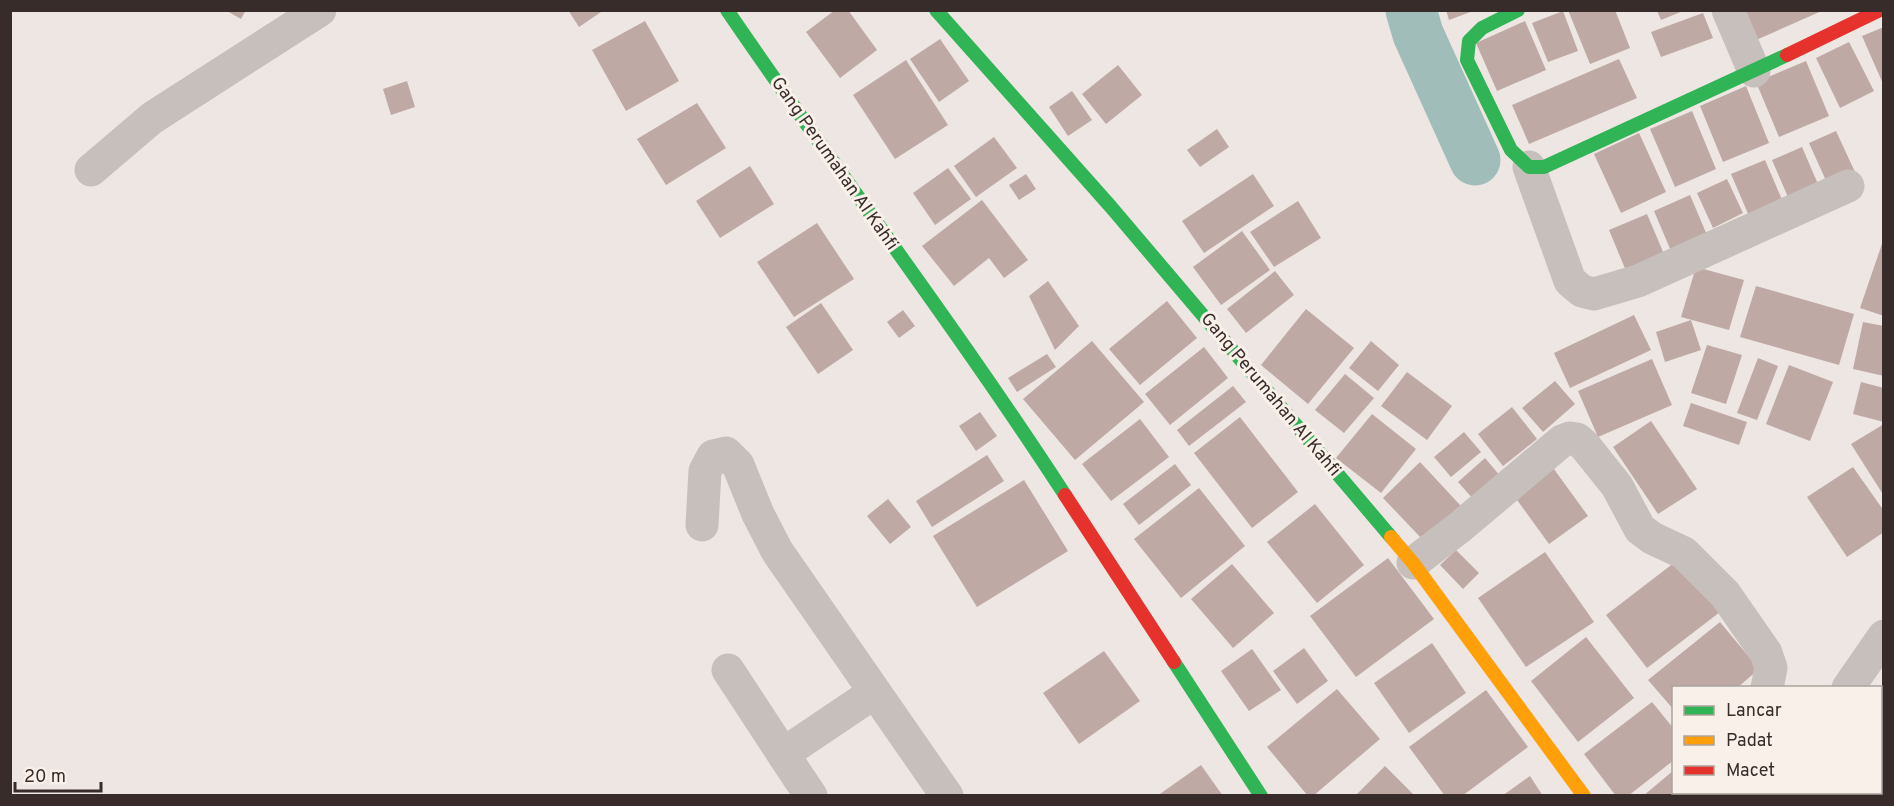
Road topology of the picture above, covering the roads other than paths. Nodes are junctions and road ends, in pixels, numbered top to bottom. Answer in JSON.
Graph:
{"nodes":[{"id":1,"x":320,"y":10,"type":"edge"},
{"id":2,"x":727,"y":10,"type":"edge"},
{"id":3,"x":936,"y":10,"type":"edge"},
{"id":4,"x":1518,"y":10,"type":"edge"},
{"id":5,"x":1728,"y":10,"type":"edge"},
{"id":6,"x":1880,"y":10,"type":"edge"},
{"id":7,"x":1754,"y":71,"type":"junction"},
{"id":8,"x":1529,"y":167,"type":"junction"},
{"id":9,"x":91,"y":170,"type":"dead end"},
{"id":10,"x":1848,"y":186,"type":"dead end"},
{"id":11,"x":702,"y":525,"type":"dead end"},
{"id":12,"x":1413,"y":563,"type":"junction"},
{"id":13,"x":1884,"y":636,"type":"edge"},
{"id":14,"x":728,"y":670,"type":"dead end"},
{"id":15,"x":1767,"y":686,"type":"edge"},
{"id":16,"x":1849,"y":686,"type":"edge"},
{"id":17,"x":874,"y":692,"type":"junction"},
{"id":18,"x":783,"y":754,"type":"junction"},
{"id":19,"x":811,"y":795,"type":"edge"},
{"id":20,"x":947,"y":795,"type":"edge"},
{"id":21,"x":1261,"y":795,"type":"edge"},
{"id":22,"x":1584,"y":795,"type":"edge"}],
"edges":[{"from":1,"to":9,"type":"street"},
{"from":2,"to":21,"type":"street","name":"Gang Perumahan Al Kahfi"},
{"from":3,"to":12,"type":"street","name":"Gang Perumahan Al Kahfi"},
{"from":4,"to":8,"type":"street"},
{"from":5,"to":7,"type":"street"},
{"from":6,"to":7,"type":"street"},
{"from":7,"to":8,"type":"street"},
{"from":8,"to":10,"type":"street"},
{"from":11,"to":17,"type":"street"},
{"from":12,"to":15,"type":"street"},
{"from":12,"to":22,"type":"street","name":"Gang Perumahan Al Kahfi"},
{"from":13,"to":16,"type":"street"},
{"from":14,"to":18,"type":"street"},
{"from":17,"to":18,"type":"street"},
{"from":17,"to":20,"type":"street"},
{"from":18,"to":19,"type":"street"}]}
